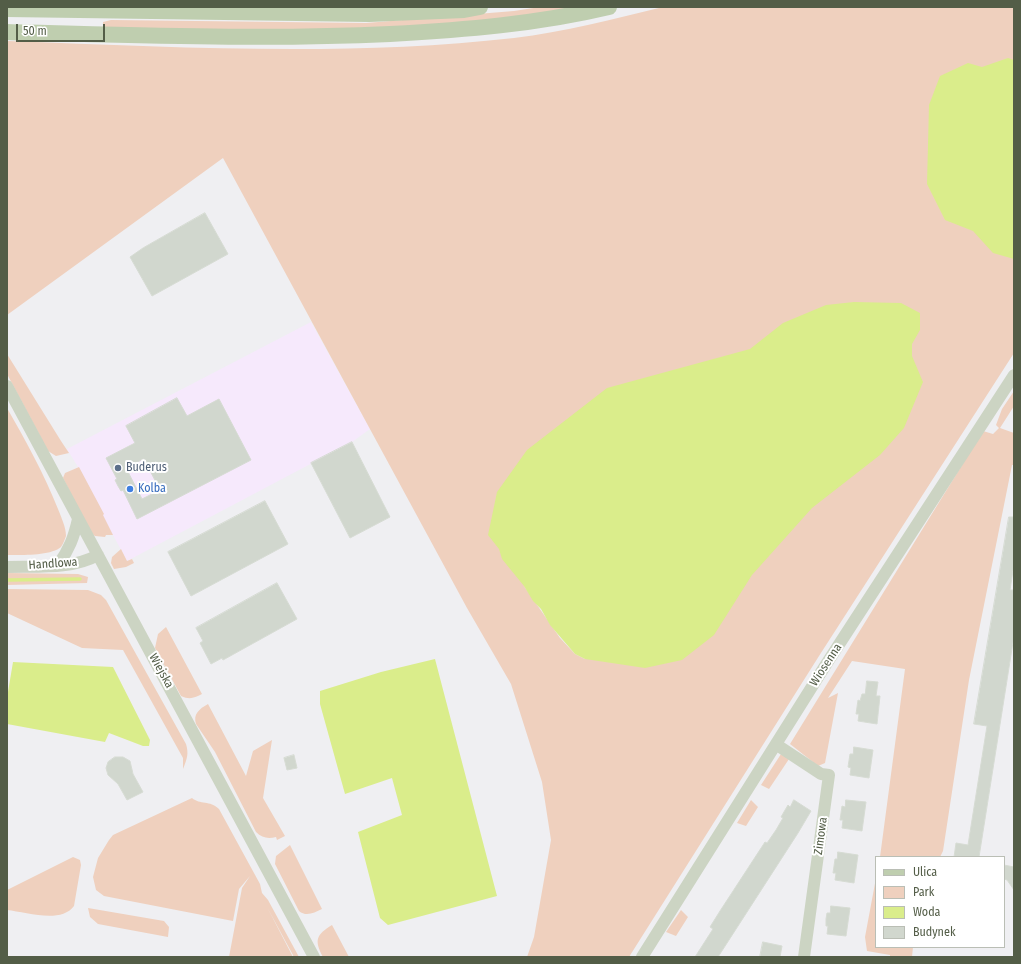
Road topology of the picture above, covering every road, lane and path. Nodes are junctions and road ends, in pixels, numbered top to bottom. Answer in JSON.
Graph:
{"nodes":[{"id":1,"x":480,"y":7,"type":"edge"},
{"id":2,"x":610,"y":7,"type":"edge"},
{"id":3,"x":7,"y":9,"type":"edge"},
{"id":4,"x":7,"y":32,"type":"edge"},
{"id":5,"x":1014,"y":375,"type":"edge"},
{"id":6,"x":7,"y":386,"type":"edge"},
{"id":7,"x":78,"y":519,"type":"junction"},
{"id":8,"x":98,"y":555,"type":"junction"},
{"id":9,"x":58,"y":565,"type":"junction"},
{"id":10,"x":7,"y":566,"type":"edge"},
{"id":11,"x":776,"y":745,"type":"junction"},
{"id":12,"x":314,"y":957,"type":"edge"},
{"id":13,"x":642,"y":957,"type":"edge"},
{"id":14,"x":804,"y":957,"type":"edge"}],
"edges":[{"from":1,"to":3,"type":"main road"},
{"from":2,"to":4,"type":"main road"},
{"from":5,"to":11,"type":"street","name":"Wiosenna"},
{"from":6,"to":7,"type":"street","name":"Wiejska"},
{"from":7,"to":8,"type":"street","name":"Wiejska"},
{"from":7,"to":9,"type":"street"},
{"from":8,"to":9,"type":"street","name":"Handlowa"},
{"from":8,"to":12,"type":"street","name":"Wiejska"},
{"from":9,"to":10,"type":"street","name":"Handlowa"},
{"from":11,"to":13,"type":"street","name":"Wiosenna"},
{"from":11,"to":14,"type":"street","name":"Zimowa"}]}
